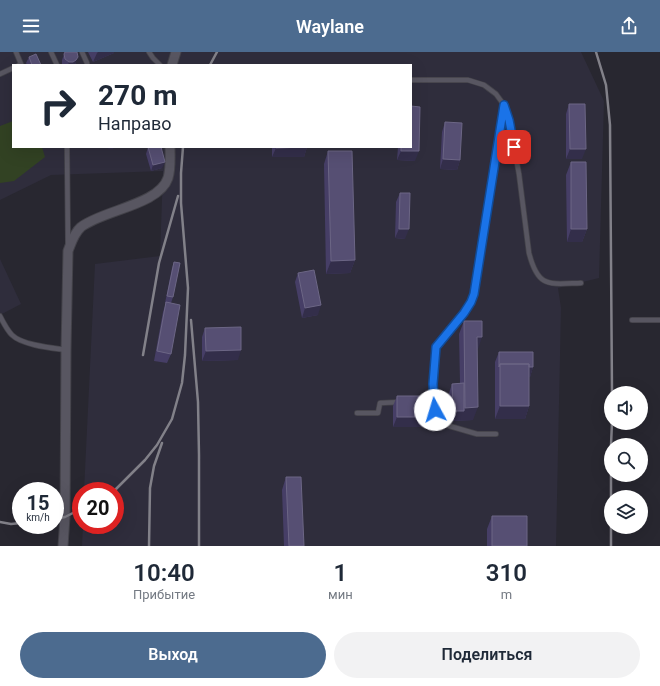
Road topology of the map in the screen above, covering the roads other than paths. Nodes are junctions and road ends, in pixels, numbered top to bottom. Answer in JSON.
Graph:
{"nodes":[{"id":1,"x":16,"y":52,"type":"edge"},
{"id":2,"x":51,"y":52,"type":"edge"},
{"id":3,"x":82,"y":52,"type":"edge"},
{"id":4,"x":148,"y":52,"type":"edge"},
{"id":5,"x":176,"y":52,"type":"edge"},
{"id":6,"x":87,"y":63,"type":"dead end"},
{"id":7,"x":21,"y":64,"type":"edge"},
{"id":8,"x":57,"y":64,"type":"edge"},
{"id":9,"x":159,"y":64,"type":"edge"},
{"id":10,"x":172,"y":64,"type":"edge"},
{"id":11,"x":12,"y":68,"type":"edge"},
{"id":12,"x":0,"y":74,"type":"edge"},
{"id":13,"x":412,"y":80,"type":"edge"},
{"id":14,"x":504,"y":105,"type":"junction"},
{"id":15,"x":67,"y":148,"type":"edge"},
{"id":16,"x":170,"y":148,"type":"edge"},
{"id":17,"x":68,"y":252,"type":"junction"},
{"id":18,"x":581,"y":283,"type":"dead end"},
{"id":19,"x":0,"y":316,"type":"edge"},
{"id":20,"x":632,"y":320,"type":"dead end"},
{"id":21,"x":660,"y":320,"type":"edge"},
{"id":22,"x":66,"y":350,"type":"junction"},
{"id":23,"x":427,"y":400,"type":"edge"},
{"id":24,"x":434,"y":400,"type":"junction"},
{"id":25,"x":403,"y":402,"type":"edge"},
{"id":26,"x":357,"y":414,"type":"dead end"},
{"id":27,"x":496,"y":434,"type":"dead end"},
{"id":28,"x":63,"y":546,"type":"edge"}],
"edges":[{"from":1,"to":7,"type":"lane"},
{"from":2,"to":8,"type":"lane"},
{"from":3,"to":6,"type":"lane"},
{"from":4,"to":9,"type":"lane"},
{"from":5,"to":10,"type":"street"},
{"from":11,"to":12,"type":"lane"},
{"from":13,"to":14,"type":"lane"},
{"from":14,"to":18,"type":"lane"},
{"from":14,"to":24,"type":"lane"},
{"from":15,"to":17,"type":"lane"},
{"from":16,"to":17,"type":"street"},
{"from":17,"to":22,"type":"street"},
{"from":19,"to":22,"type":"lane"},
{"from":20,"to":21,"type":"lane"},
{"from":22,"to":28,"type":"street"},
{"from":23,"to":24,"type":"lane"},
{"from":24,"to":27,"type":"lane"},
{"from":25,"to":26,"type":"lane"}]}
